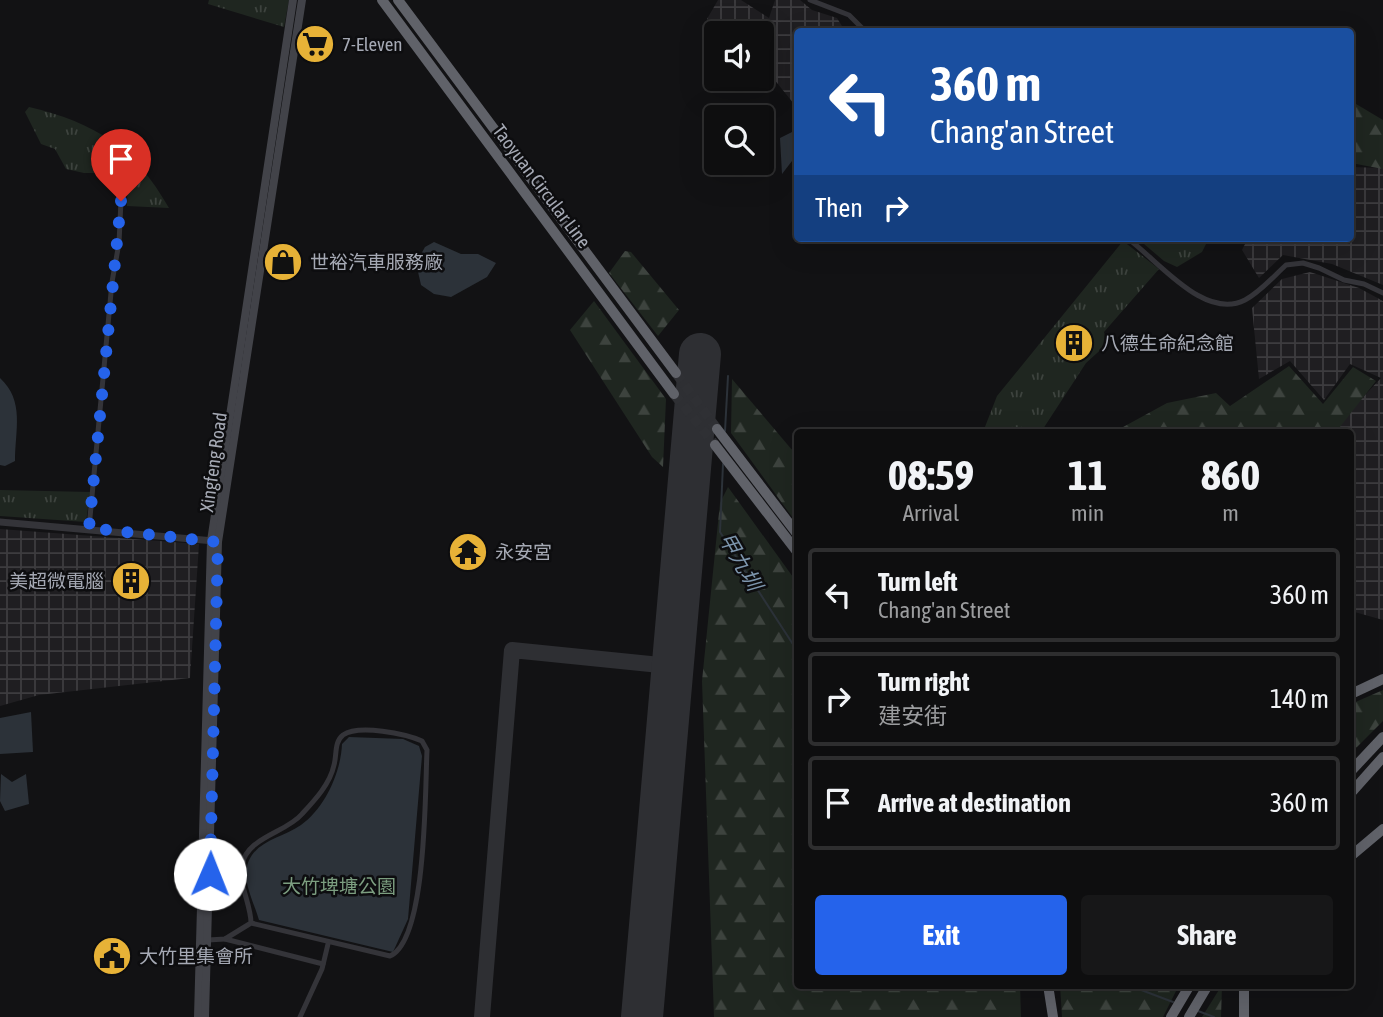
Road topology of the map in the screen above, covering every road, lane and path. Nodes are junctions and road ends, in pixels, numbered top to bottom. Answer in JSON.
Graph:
{"nodes":[{"id":1,"x":293,"y":0,"type":"edge"},
{"id":2,"x":302,"y":0,"type":"edge"},
{"id":3,"x":382,"y":0,"type":"edge"},
{"id":4,"x":398,"y":0,"type":"edge"},
{"id":5,"x":810,"y":0,"type":"edge"},
{"id":6,"x":862,"y":28,"type":"edge"},
{"id":7,"x":122,"y":179,"type":"dead end"},
{"id":8,"x":1132,"y":242,"type":"edge"},
{"id":9,"x":1383,"y":293,"type":"edge"},
{"id":10,"x":676,"y":373,"type":"tunnel mouth"},
{"id":11,"x":674,"y":394,"type":"tunnel mouth"},
{"id":12,"x":0,"y":522,"type":"edge"},
{"id":13,"x":89,"y":528,"type":"junction"},
{"id":14,"x":794,"y":531,"type":"edge"},
{"id":15,"x":215,"y":542,"type":"junction"},
{"id":16,"x":794,"y":547,"type":"edge"},
{"id":17,"x":1383,"y":680,"type":"edge"},
{"id":18,"x":1354,"y":693,"type":"edge"},
{"id":19,"x":1383,"y":737,"type":"edge"},
{"id":20,"x":1383,"y":757,"type":"edge"},
{"id":21,"x":1354,"y":768,"type":"edge"},
{"id":22,"x":1354,"y":790,"type":"edge"},
{"id":23,"x":1383,"y":829,"type":"edge"},
{"id":24,"x":1354,"y":853,"type":"edge"},
{"id":25,"x":251,"y":923,"type":"junction"},
{"id":26,"x":225,"y":939,"type":"junction"},
{"id":27,"x":208,"y":940,"type":"junction"},
{"id":28,"x":328,"y":944,"type":"junction"},
{"id":29,"x":323,"y":964,"type":"junction"},
{"id":30,"x":1049,"y":989,"type":"edge"},
{"id":31,"x":1188,"y":989,"type":"edge"},
{"id":32,"x":1206,"y":989,"type":"edge"},
{"id":33,"x":1244,"y":989,"type":"edge"},
{"id":34,"x":1192,"y":1012,"type":"edge"},
{"id":35,"x":198,"y":1017,"type":"edge"},
{"id":36,"x":205,"y":1017,"type":"edge"},
{"id":37,"x":300,"y":1017,"type":"edge"},
{"id":38,"x":1053,"y":1017,"type":"edge"},
{"id":39,"x":1171,"y":1017,"type":"edge"},
{"id":40,"x":1244,"y":1017,"type":"edge"}],
"edges":[{"from":1,"to":15,"type":"main road","name":"Xingfeng Road"},
{"from":2,"to":15,"type":"main road","name":"Xingfeng Road"},
{"from":3,"to":11,"type":"highway","name":"Taoyuan Circular Line"},
{"from":4,"to":10,"type":"highway","name":"Taoyuan Circular Line"},
{"from":5,"to":6,"type":"street"},
{"from":7,"to":13,"type":"street"},
{"from":8,"to":9,"type":"street"},
{"from":12,"to":13,"type":"street"},
{"from":13,"to":15,"type":"street"},
{"from":14,"to":16,"type":"highway"},
{"from":15,"to":27,"type":"main road","name":"Xingfeng Road"},
{"from":15,"to":35,"type":"main road","name":"Xingfeng Road"},
{"from":17,"to":18,"type":"highway"},
{"from":19,"to":21,"type":"highway"},
{"from":20,"to":22,"type":"highway"},
{"from":23,"to":24,"type":"highway"},
{"from":25,"to":26,"type":"street"},
{"from":25,"to":28,"type":"street"},
{"from":25,"to":28,"type":"street"},
{"from":26,"to":27,"type":"street"},
{"from":26,"to":29,"type":"street"},
{"from":27,"to":36,"type":"main road","name":"Xingfeng Road"},
{"from":28,"to":29,"type":"street"},
{"from":29,"to":37,"type":"street"},
{"from":30,"to":38,"type":"highway"},
{"from":31,"to":39,"type":"highway"},
{"from":32,"to":34,"type":"highway"},
{"from":33,"to":40,"type":"highway"}]}
